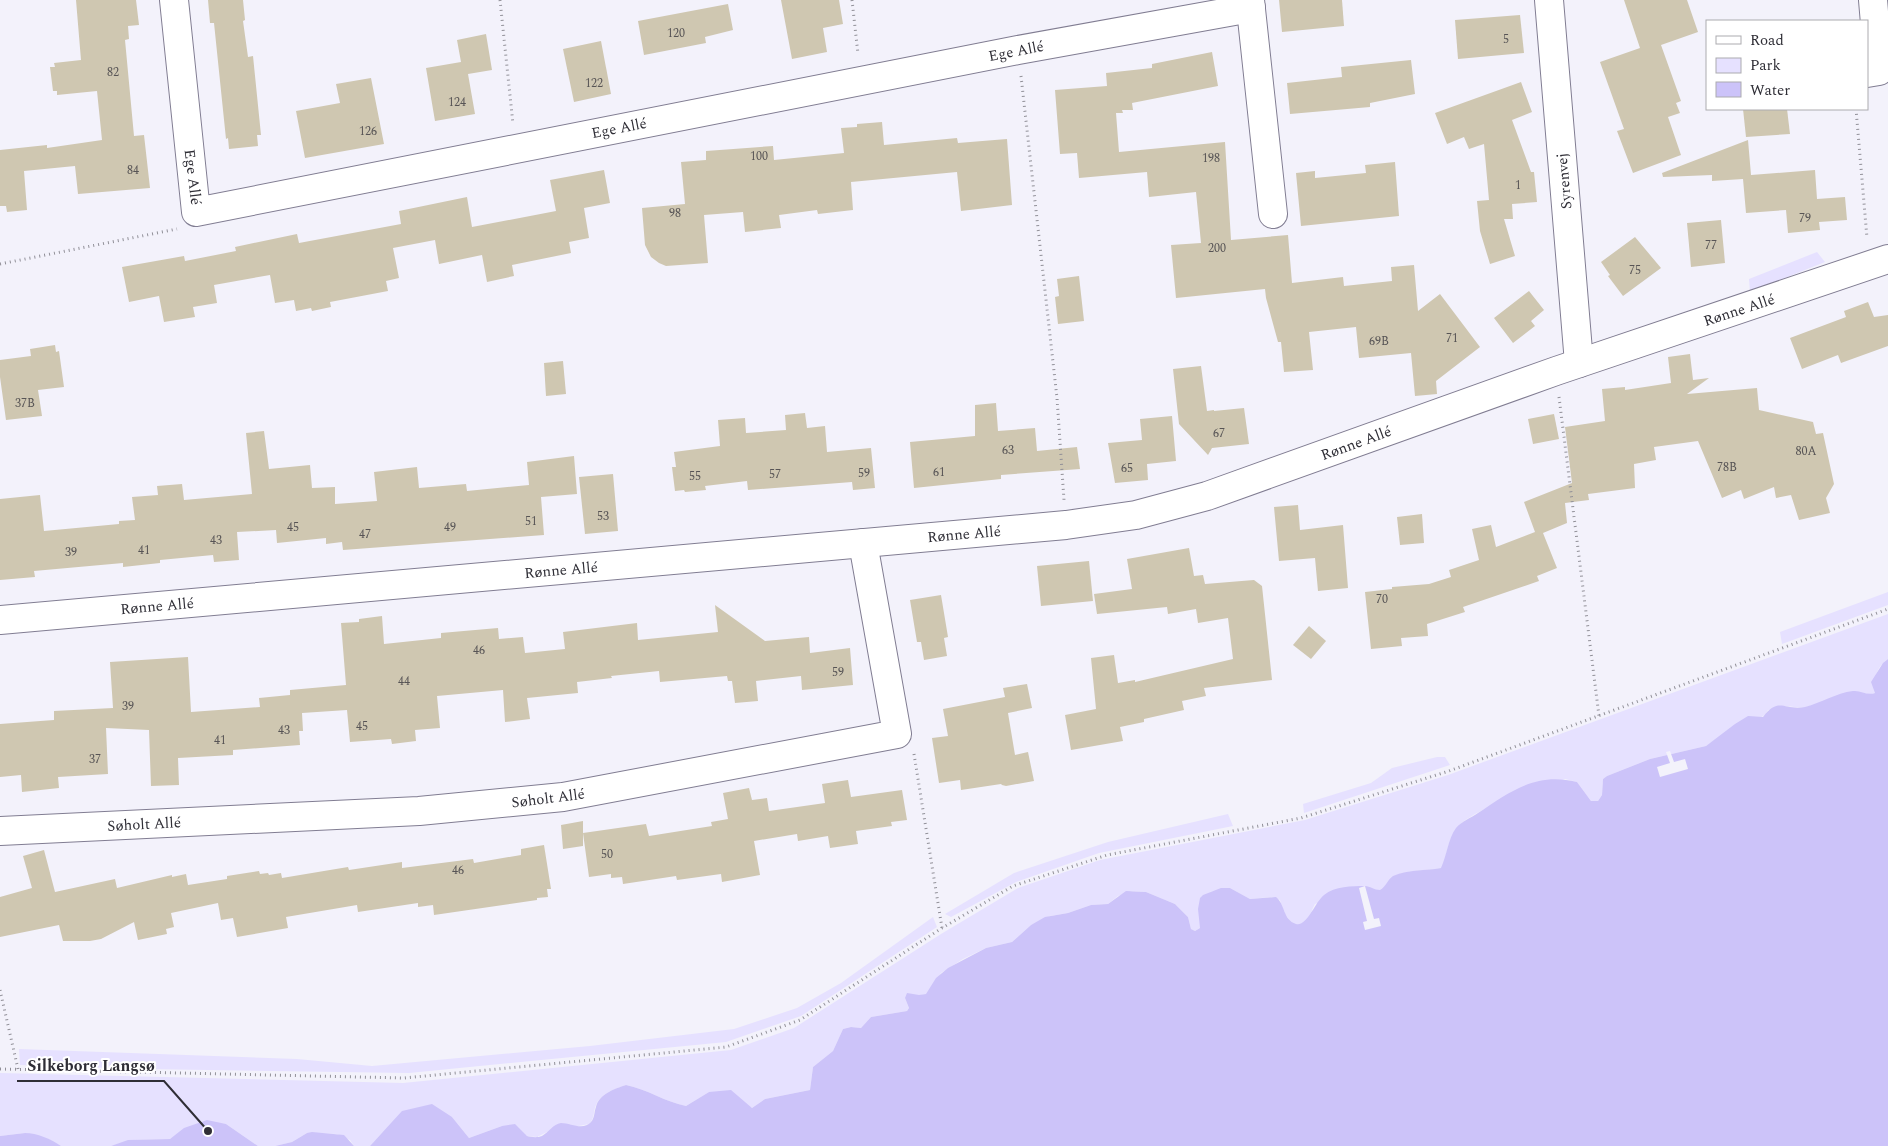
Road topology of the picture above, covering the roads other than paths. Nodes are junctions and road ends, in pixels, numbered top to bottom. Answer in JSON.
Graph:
{"nodes":[{"id":1,"x":174,"y":0,"type":"edge"},
{"id":2,"x":1549,"y":0,"type":"edge"},
{"id":3,"x":1873,"y":0,"type":"edge"},
{"id":4,"x":1251,"y":4,"type":"edge"},
{"id":5,"x":1868,"y":73,"type":"edge"},
{"id":6,"x":1273,"y":214,"type":"dead end"},
{"id":7,"x":1879,"y":263,"type":"edge"},
{"id":8,"x":1567,"y":367,"type":"junction"},
{"id":9,"x":863,"y":544,"type":"junction"},
{"id":10,"x":0,"y":620,"type":"edge"},
{"id":11,"x":0,"y":831,"type":"edge"}],
"edges":[{"from":1,"to":4,"type":"street","name":"Ege Allé"},
{"from":2,"to":8,"type":"street","name":"Syrenvej"},
{"from":3,"to":5,"type":"street"},
{"from":4,"to":6,"type":"street","name":"Ege Allé"},
{"from":7,"to":8,"type":"street","name":"Rønne Allé"},
{"from":8,"to":9,"type":"street","name":"Rønne Allé"},
{"from":9,"to":10,"type":"street","name":"Rønne Allé"},
{"from":9,"to":11,"type":"street","name":"Søholt Allé"}]}
